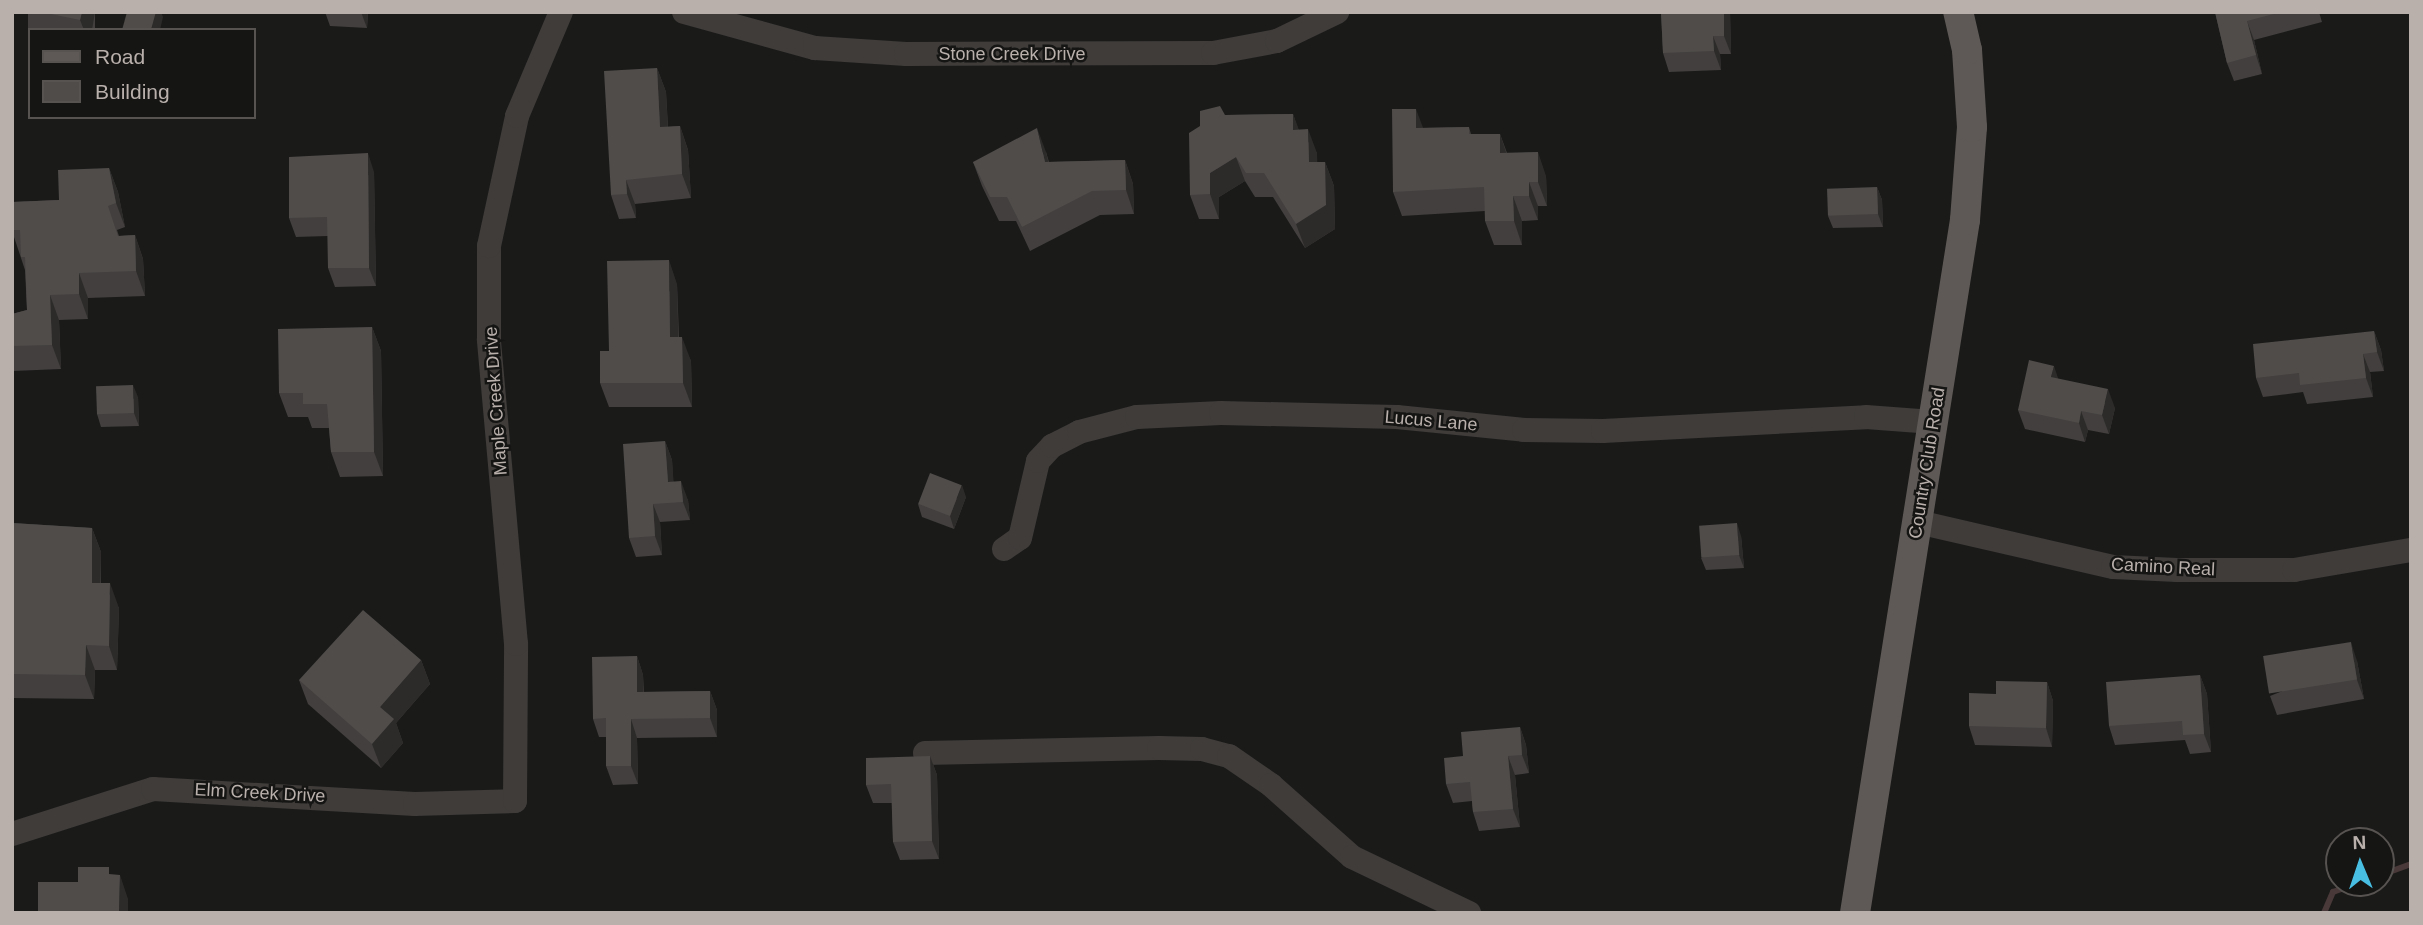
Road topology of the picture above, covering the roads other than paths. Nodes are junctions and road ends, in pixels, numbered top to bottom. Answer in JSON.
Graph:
{"nodes":[{"id":1,"x":561,"y":12,"type":"edge"},
{"id":2,"x":684,"y":12,"type":"edge"},
{"id":3,"x":1337,"y":12,"type":"edge"},
{"id":4,"x":1958,"y":12,"type":"edge"},
{"id":5,"x":1933,"y":422,"type":"junction"},
{"id":6,"x":1918,"y":522,"type":"junction"},
{"id":7,"x":1004,"y":549,"type":"dead end"},
{"id":8,"x":2411,"y":550,"type":"edge"},
{"id":9,"x":925,"y":753,"type":"edge"},
{"id":10,"x":515,"y":801,"type":"joint"},
{"id":11,"x":12,"y":834,"type":"edge"},
{"id":12,"x":1469,"y":913,"type":"edge"},
{"id":13,"x":1855,"y":913,"type":"edge"}],
"edges":[{"from":1,"to":10,"type":"street","name":"Maple Creek Drive"},
{"from":2,"to":3,"type":"street","name":"Stone Creek Drive"},
{"from":4,"to":5,"type":"main road","name":"Country Club Road"},
{"from":5,"to":6,"type":"main road","name":"Country Club Road"},
{"from":5,"to":7,"type":"street","name":"Lucus Lane"},
{"from":6,"to":8,"type":"street","name":"Camino Real"},
{"from":6,"to":13,"type":"main road","name":"Country Club Road"},
{"from":9,"to":12,"type":"street"},
{"from":10,"to":11,"type":"street","name":"Elm Creek Drive"}]}
